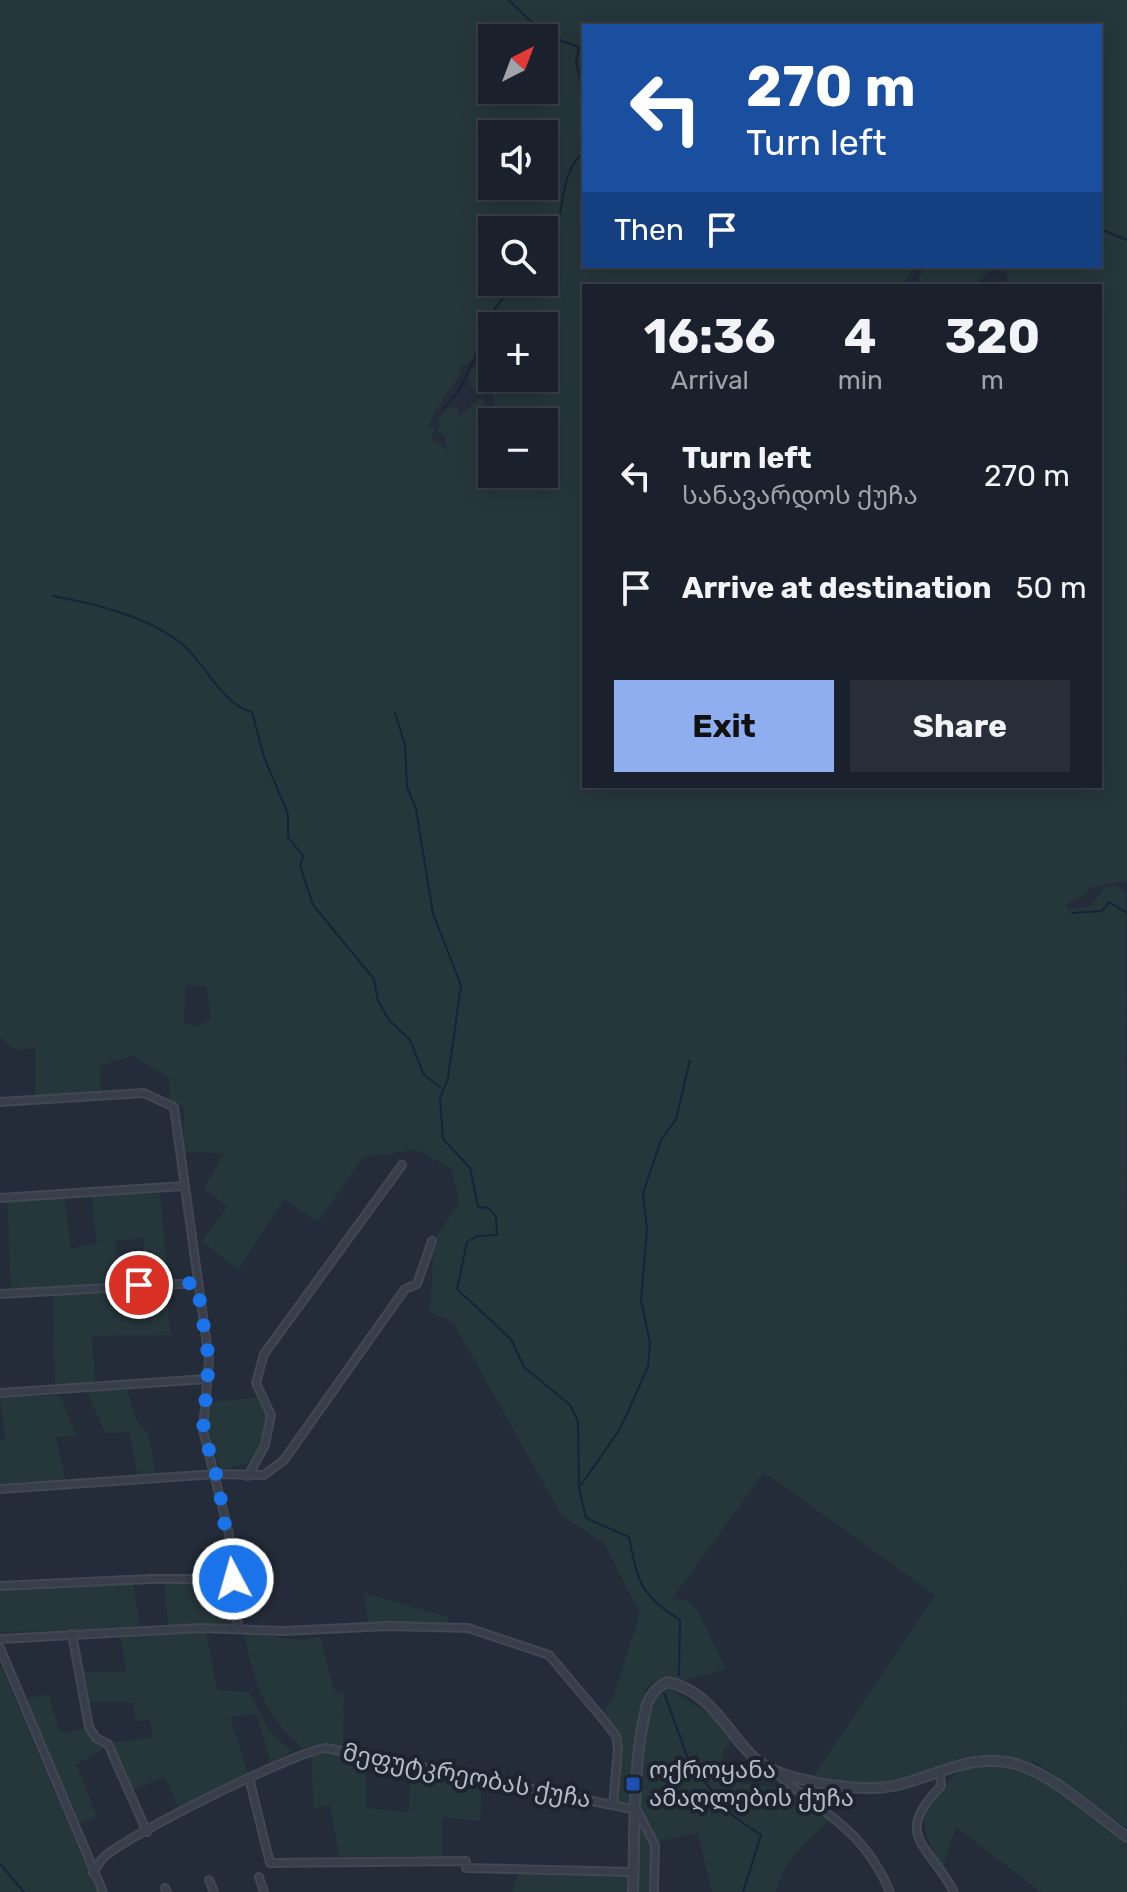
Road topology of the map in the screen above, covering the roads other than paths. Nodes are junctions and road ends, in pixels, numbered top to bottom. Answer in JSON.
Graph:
{"nodes":[{"id":1,"x":0,"y":1102,"type":"edge"},
{"id":2,"x":402,"y":1165,"type":"dead end"},
{"id":3,"x":184,"y":1186,"type":"junction"},
{"id":4,"x":0,"y":1198,"type":"edge"},
{"id":5,"x":432,"y":1241,"type":"dead end"},
{"id":6,"x":197,"y":1283,"type":"junction"},
{"id":7,"x":0,"y":1294,"type":"edge"},
{"id":8,"x":207,"y":1379,"type":"junction"},
{"id":9,"x":0,"y":1393,"type":"edge"},
{"id":10,"x":216,"y":1474,"type":"junction"},
{"id":11,"x":248,"y":1476,"type":"junction"},
{"id":12,"x":0,"y":1489,"type":"edge"},
{"id":13,"x":233,"y":1579,"type":"junction"},
{"id":14,"x":0,"y":1586,"type":"edge"},
{"id":15,"x":238,"y":1627,"type":"junction"},
{"id":16,"x":72,"y":1634,"type":"junction"},
{"id":17,"x":0,"y":1639,"type":"edge"},
{"id":18,"x":0,"y":1648,"type":"edge"},
{"id":19,"x":772,"y":1770,"type":"junction"},
{"id":20,"x":940,"y":1771,"type":"junction"},
{"id":21,"x":249,"y":1778,"type":"junction"},
{"id":22,"x":613,"y":1805,"type":"junction"},
{"id":23,"x":637,"y":1810,"type":"junction"},
{"id":24,"x":147,"y":1832,"type":"junction"},
{"id":25,"x":1127,"y":1837,"type":"edge"},
{"id":26,"x":634,"y":1872,"type":"junction"},
{"id":27,"x":93,"y":1873,"type":"junction"},
{"id":28,"x":259,"y":1877,"type":"dead end"},
{"id":29,"x":209,"y":1880,"type":"dead end"},
{"id":30,"x":103,"y":1892,"type":"edge"},
{"id":31,"x":214,"y":1892,"type":"edge"},
{"id":32,"x":264,"y":1892,"type":"edge"},
{"id":33,"x":633,"y":1892,"type":"edge"},
{"id":34,"x":654,"y":1892,"type":"edge"},
{"id":35,"x":890,"y":1892,"type":"edge"},
{"id":36,"x":954,"y":1892,"type":"edge"}],
"edges":[{"from":1,"to":3,"type":"street"},
{"from":2,"to":11,"type":"street"},
{"from":3,"to":4,"type":"street"},
{"from":3,"to":6,"type":"street"},
{"from":5,"to":11,"type":"street"},
{"from":6,"to":7,"type":"street"},
{"from":6,"to":8,"type":"street"},
{"from":8,"to":9,"type":"street"},
{"from":8,"to":10,"type":"street"},
{"from":10,"to":11,"type":"street"},
{"from":10,"to":12,"type":"street"},
{"from":10,"to":13,"type":"street"},
{"from":13,"to":14,"type":"street"},
{"from":13,"to":15,"type":"street"},
{"from":15,"to":16,"type":"street"},
{"from":15,"to":22,"type":"street"},
{"from":16,"to":17,"type":"street"},
{"from":16,"to":24,"type":"street"},
{"from":18,"to":27,"type":"street"},
{"from":19,"to":20,"type":"street"},
{"from":19,"to":23,"type":"street"},
{"from":19,"to":35,"type":"street"},
{"from":20,"to":25,"type":"street"},
{"from":20,"to":36,"type":"street"},
{"from":21,"to":22,"type":"street","name":"მეფუტკრეობას ქუჩა"},
{"from":21,"to":24,"type":"street","name":"მეფუტკრეობას ქუჩა"},
{"from":21,"to":26,"type":"street"},
{"from":22,"to":23,"type":"street","name":"მეფუტკრეობას ქუჩა"},
{"from":23,"to":26,"type":"street"},
{"from":23,"to":34,"type":"street"},
{"from":24,"to":27,"type":"street","name":"მეფუტკრეობას ქუჩა"},
{"from":26,"to":33,"type":"street"},
{"from":27,"to":30,"type":"street"},
{"from":28,"to":32,"type":"street"},
{"from":29,"to":31,"type":"street"}]}
